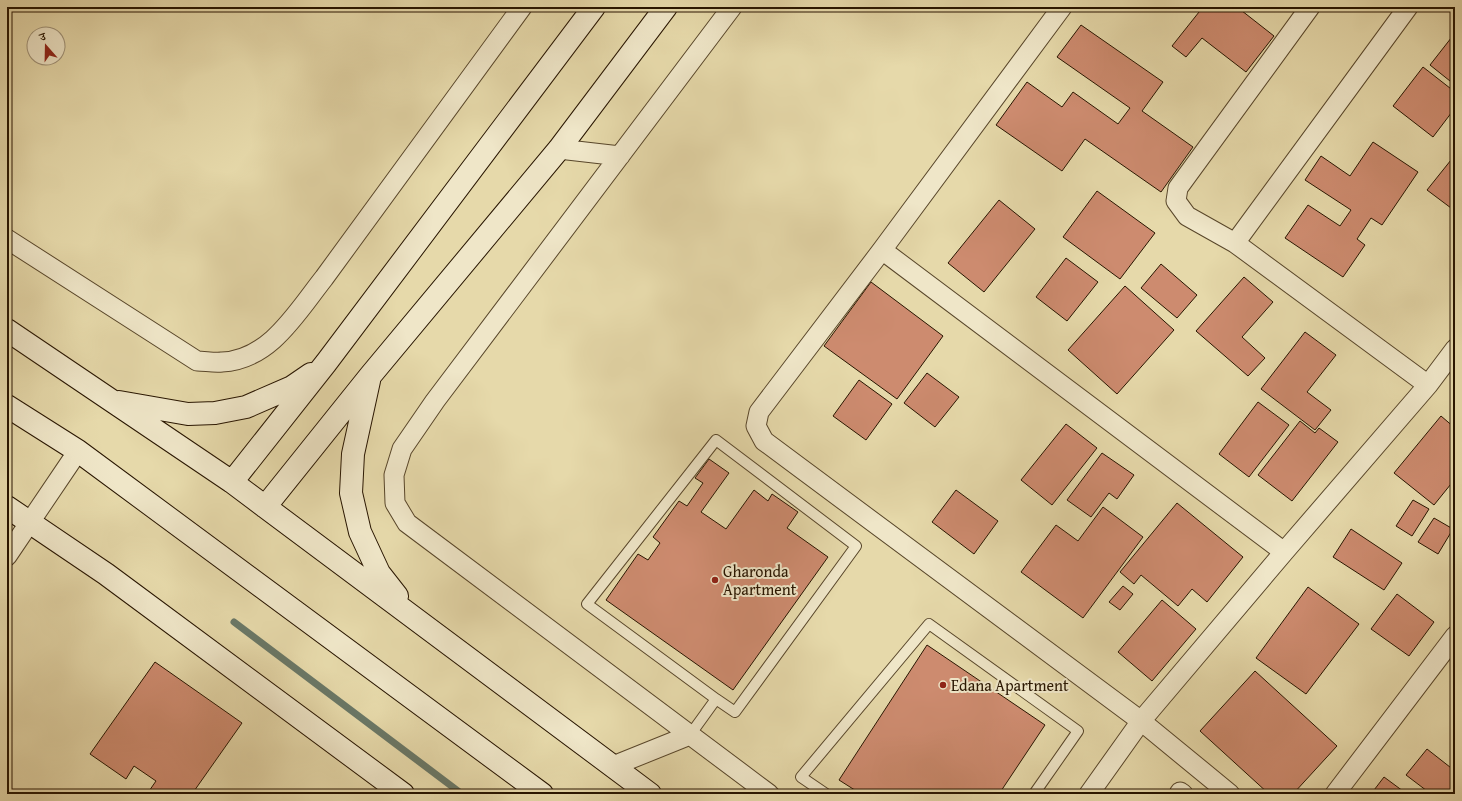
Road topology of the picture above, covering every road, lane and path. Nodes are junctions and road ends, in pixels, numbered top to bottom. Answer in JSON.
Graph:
{"nodes":[{"id":1,"x":522,"y":7,"type":"edge"},
{"id":2,"x":594,"y":7,"type":"edge"},
{"id":3,"x":666,"y":7,"type":"edge"},
{"id":4,"x":732,"y":7,"type":"edge"},
{"id":5,"x":1062,"y":7,"type":"edge"},
{"id":6,"x":1310,"y":7,"type":"edge"},
{"id":7,"x":1408,"y":7,"type":"edge"},
{"id":8,"x":559,"y":149,"type":"junction"},
{"id":9,"x":620,"y":156,"type":"junction"},
{"id":10,"x":7,"y":239,"type":"edge"},
{"id":11,"x":1235,"y":243,"type":"junction"},
{"id":12,"x":882,"y":250,"type":"junction"},
{"id":13,"x":7,"y":330,"type":"edge"},
{"id":14,"x":1455,"y":349,"type":"edge"},
{"id":15,"x":326,"y":363,"type":"junction"},
{"id":16,"x":370,"y":376,"type":"junction"},
{"id":17,"x":1428,"y":385,"type":"junction"},
{"id":18,"x":112,"y":400,"type":"junction"},
{"id":19,"x":7,"y":406,"type":"edge"},
{"id":20,"x":78,"y":451,"type":"junction"},
{"id":21,"x":232,"y":482,"type":"junction"},
{"id":22,"x":7,"y":507,"type":"edge"},
{"id":23,"x":265,"y":507,"type":"junction"},
{"id":24,"x":30,"y":522,"type":"junction"},
{"id":25,"x":1284,"y":552,"type":"junction"},
{"id":26,"x":7,"y":556,"type":"edge"},
{"id":27,"x":413,"y":617,"type":"junction"},
{"id":28,"x":1455,"y":636,"type":"edge"},
{"id":29,"x":716,"y":699,"type":"junction"},
{"id":30,"x":1141,"y":721,"type":"junction"},
{"id":31,"x":690,"y":735,"type":"junction"},
{"id":32,"x":613,"y":766,"type":"junction"},
{"id":33,"x":394,"y":791,"type":"edge"},
{"id":34,"x":542,"y":794,"type":"edge"},
{"id":35,"x":650,"y":794,"type":"edge"},
{"id":36,"x":769,"y":794,"type":"edge"},
{"id":37,"x":826,"y":794,"type":"edge"},
{"id":38,"x":1034,"y":794,"type":"edge"},
{"id":39,"x":1090,"y":794,"type":"edge"},
{"id":40,"x":1179,"y":794,"type":"edge"},
{"id":41,"x":1183,"y":794,"type":"edge"},
{"id":42,"x":1230,"y":794,"type":"edge"},
{"id":43,"x":1335,"y":794,"type":"edge"}],
"edges":[{"from":1,"to":10,"type":"street"},
{"from":2,"to":15,"type":"main road"},
{"from":3,"to":8,"type":"main road"},
{"from":4,"to":9,"type":"street"},
{"from":5,"to":12,"type":"street"},
{"from":6,"to":11,"type":"street"},
{"from":7,"to":11,"type":"street"},
{"from":8,"to":9,"type":"street"},
{"from":8,"to":16,"type":"main road"},
{"from":9,"to":31,"type":"street"},
{"from":11,"to":17,"type":"street"},
{"from":12,"to":25,"type":"street"},
{"from":12,"to":30,"type":"street"},
{"from":13,"to":18,"type":"main road"},
{"from":14,"to":17,"type":"street"},
{"from":15,"to":18,"type":"main road"},
{"from":15,"to":21,"type":"main road"},
{"from":16,"to":23,"type":"main road"},
{"from":16,"to":27,"type":"main road"},
{"from":17,"to":25,"type":"street"},
{"from":18,"to":21,"type":"main road"},
{"from":19,"to":20,"type":"main road"},
{"from":20,"to":24,"type":"street"},
{"from":20,"to":34,"type":"main road"},
{"from":21,"to":23,"type":"main road"},
{"from":22,"to":24,"type":"main road"},
{"from":23,"to":27,"type":"main road"},
{"from":24,"to":26,"type":"street"},
{"from":24,"to":33,"type":"main road"},
{"from":25,"to":30,"type":"street"},
{"from":27,"to":32,"type":"main road"},
{"from":28,"to":43,"type":"street"},
{"from":29,"to":29,"type":"lane"},
{"from":29,"to":31,"type":"lane"},
{"from":30,"to":39,"type":"street"},
{"from":30,"to":42,"type":"street"},
{"from":31,"to":32,"type":"street"},
{"from":31,"to":36,"type":"street"},
{"from":32,"to":35,"type":"main road"},
{"from":37,"to":38,"type":"lane"},
{"from":40,"to":41,"type":"street"}]}
